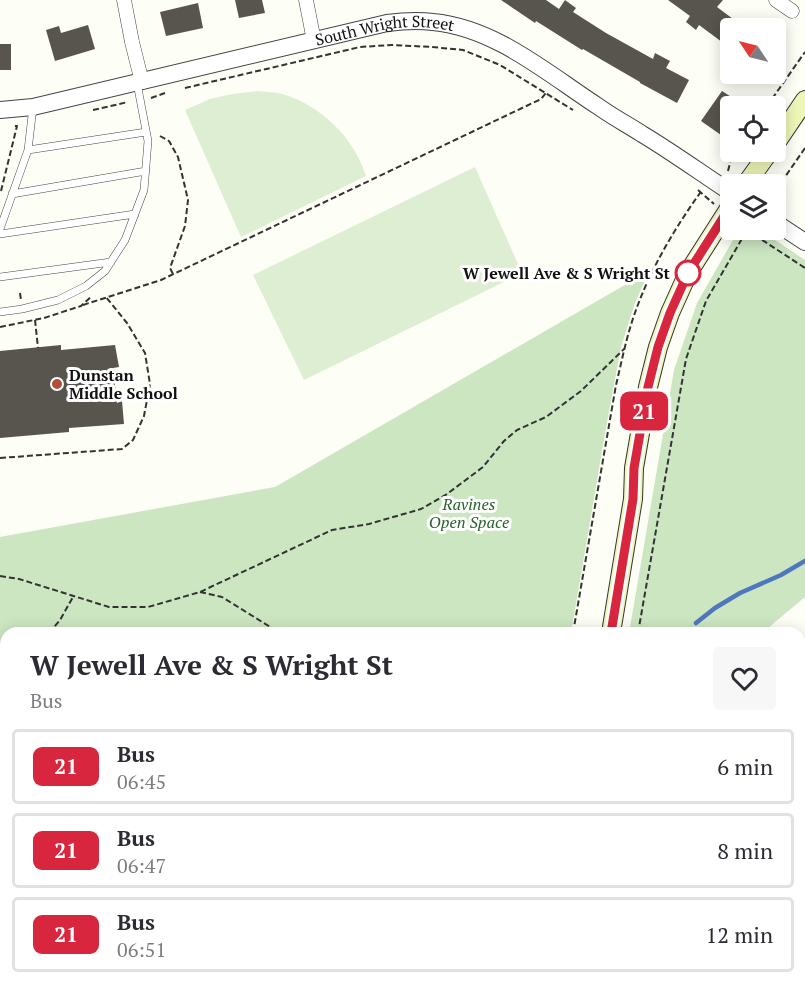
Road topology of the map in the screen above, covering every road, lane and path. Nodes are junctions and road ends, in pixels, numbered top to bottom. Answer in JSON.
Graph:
{"nodes":[{"id":1,"x":124,"y":0,"type":"edge"},
{"id":2,"x":306,"y":0,"type":"edge"},
{"id":3,"x":776,"y":0,"type":"edge"},
{"id":4,"x":792,"y":11,"type":"dead end"},
{"id":5,"x":314,"y":41,"type":"junction"},
{"id":6,"x":805,"y":52,"type":"edge"},
{"id":7,"x":139,"y":83,"type":"junction"},
{"id":8,"x":179,"y":90,"type":"dead end"},
{"id":9,"x":168,"y":92,"type":"dead end"},
{"id":10,"x":546,"y":93,"type":"junction"},
{"id":11,"x":774,"y":96,"type":"edge"},
{"id":12,"x":805,"y":100,"type":"edge"},
{"id":13,"x":150,"y":101,"type":"dead end"},
{"id":14,"x":33,"y":107,"type":"junction"},
{"id":15,"x":0,"y":110,"type":"edge"},
{"id":16,"x":574,"y":111,"type":"dead end"},
{"id":17,"x":9,"y":126,"type":"dead end"},
{"id":18,"x":786,"y":128,"type":"edge"},
{"id":19,"x":146,"y":132,"type":"junction"},
{"id":20,"x":160,"y":136,"type":"dead end"},
{"id":21,"x":805,"y":148,"type":"edge"},
{"id":22,"x":28,"y":150,"type":"junction"},
{"id":23,"x":730,"y":162,"type":"edge"},
{"id":24,"x":146,"y":171,"type":"junction"},
{"id":25,"x":727,"y":171,"type":"dead end"},
{"id":26,"x":786,"y":176,"type":"edge"},
{"id":27,"x":720,"y":185,"type":"edge"},
{"id":28,"x":696,"y":187,"type":"dead end"},
{"id":29,"x":12,"y":194,"type":"junction"},
{"id":30,"x":0,"y":195,"type":"edge"},
{"id":31,"x":135,"y":214,"type":"junction"},
{"id":32,"x":720,"y":223,"type":"edge"},
{"id":33,"x":0,"y":229,"type":"edge"},
{"id":34,"x":786,"y":230,"type":"edge"},
{"id":35,"x":0,"y":234,"type":"edge"},
{"id":36,"x":741,"y":240,"type":"edge"},
{"id":37,"x":762,"y":240,"type":"edge"},
{"id":38,"x":805,"y":242,"type":"edge"},
{"id":39,"x":111,"y":262,"type":"junction"},
{"id":40,"x":805,"y":268,"type":"edge"},
{"id":41,"x":173,"y":274,"type":"junction"},
{"id":42,"x":0,"y":277,"type":"edge"},
{"id":43,"x":20,"y":293,"type":"dead end"},
{"id":44,"x":95,"y":293,"type":"dead end"},
{"id":45,"x":106,"y":297,"type":"junction"},
{"id":46,"x":21,"y":300,"type":"dead end"},
{"id":47,"x":81,"y":306,"type":"junction"},
{"id":48,"x":0,"y":312,"type":"edge"},
{"id":49,"x":35,"y":320,"type":"junction"},
{"id":50,"x":0,"y":327,"type":"edge"},
{"id":51,"x":38,"y":348,"type":"dead end"},
{"id":52,"x":624,"y":349,"type":"junction"},
{"id":53,"x":0,"y":458,"type":"edge"},
{"id":54,"x":0,"y":576,"type":"edge"},
{"id":55,"x":200,"y":592,"type":"junction"},
{"id":56,"x":73,"y":597,"type":"junction"},
{"id":57,"x":54,"y":627,"type":"edge"},
{"id":58,"x":270,"y":627,"type":"edge"},
{"id":59,"x":574,"y":627,"type":"edge"},
{"id":60,"x":612,"y":627,"type":"edge"},
{"id":61,"x":639,"y":627,"type":"edge"}],
"edges":[{"from":1,"to":7,"type":"street"},
{"from":2,"to":5,"type":"street"},
{"from":3,"to":4,"type":"street"},
{"from":5,"to":7,"type":"street","name":"South Wright Street"},
{"from":5,"to":27,"type":"street","name":"South Wright Street"},
{"from":6,"to":11,"type":"path"},
{"from":7,"to":14,"type":"street","name":"South Wright Street"},
{"from":7,"to":19,"type":"lane"},
{"from":8,"to":10,"type":"path"},
{"from":9,"to":13,"type":"path"},
{"from":10,"to":16,"type":"path"},
{"from":10,"to":41,"type":"path"},
{"from":12,"to":18,"type":"main road"},
{"from":14,"to":15,"type":"street","name":"South Wright Street"},
{"from":14,"to":22,"type":"lane"},
{"from":17,"to":30,"type":"path"},
{"from":19,"to":22,"type":"lane"},
{"from":19,"to":24,"type":"lane"},
{"from":20,"to":41,"type":"path"},
{"from":21,"to":26,"type":"path"},
{"from":22,"to":29,"type":"lane"},
{"from":23,"to":25,"type":"path"},
{"from":24,"to":29,"type":"lane"},
{"from":24,"to":31,"type":"lane"},
{"from":28,"to":52,"type":"path"},
{"from":29,"to":33,"type":"lane"},
{"from":31,"to":35,"type":"lane"},
{"from":31,"to":39,"type":"lane"},
{"from":32,"to":60,"type":"main road"},
{"from":34,"to":38,"type":"street"},
{"from":36,"to":61,"type":"path"},
{"from":37,"to":40,"type":"path"},
{"from":39,"to":42,"type":"lane"},
{"from":39,"to":48,"type":"lane"},
{"from":41,"to":45,"type":"path"},
{"from":43,"to":46,"type":"path"},
{"from":44,"to":47,"type":"path"},
{"from":45,"to":47,"type":"path"},
{"from":45,"to":53,"type":"path"},
{"from":47,"to":49,"type":"path"},
{"from":49,"to":50,"type":"path"},
{"from":49,"to":51,"type":"path"},
{"from":52,"to":55,"type":"path"},
{"from":52,"to":59,"type":"path"},
{"from":54,"to":56,"type":"path"},
{"from":55,"to":56,"type":"path"},
{"from":55,"to":58,"type":"path"},
{"from":56,"to":57,"type":"path"}]}
